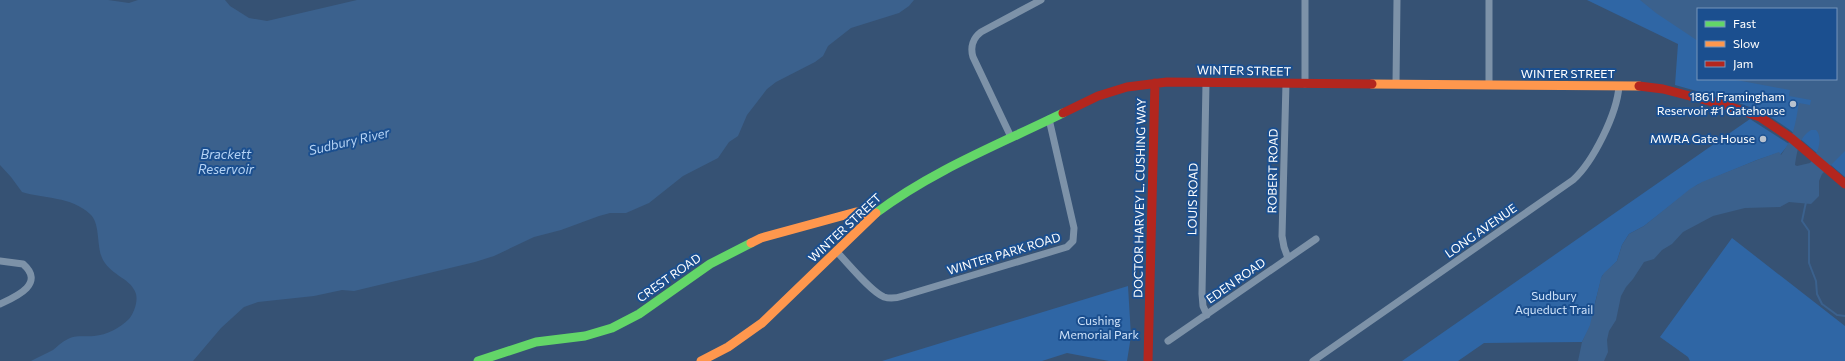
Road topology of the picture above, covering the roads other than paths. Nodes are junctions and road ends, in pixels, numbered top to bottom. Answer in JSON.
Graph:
{"nodes":[{"id":1,"x":1041,"y":0,"type":"edge"},
{"id":2,"x":1306,"y":0,"type":"edge"},
{"id":3,"x":1397,"y":0,"type":"edge"},
{"id":4,"x":1490,"y":0,"type":"edge"},
{"id":5,"x":1155,"y":83,"type":"junction"},
{"id":6,"x":1206,"y":83,"type":"junction"},
{"id":7,"x":1286,"y":83,"type":"junction"},
{"id":8,"x":1305,"y":84,"type":"junction"},
{"id":9,"x":1396,"y":84,"type":"junction"},
{"id":10,"x":1489,"y":85,"type":"junction"},
{"id":11,"x":1619,"y":86,"type":"junction"},
{"id":12,"x":1049,"y":119,"type":"junction"},
{"id":13,"x":1011,"y":138,"type":"junction"},
{"id":14,"x":1845,"y":184,"type":"edge"},
{"id":15,"x":873,"y":215,"type":"junction"},
{"id":16,"x":1316,"y":239,"type":"dead end"},
{"id":17,"x":836,"y":251,"type":"junction"},
{"id":18,"x":1288,"y":258,"type":"junction"},
{"id":19,"x":0,"y":262,"type":"edge"},
{"id":20,"x":0,"y":304,"type":"edge"},
{"id":21,"x":1207,"y":314,"type":"junction"},
{"id":22,"x":1168,"y":341,"type":"dead end"},
{"id":23,"x":478,"y":361,"type":"edge"},
{"id":24,"x":702,"y":361,"type":"edge"},
{"id":25,"x":1148,"y":361,"type":"edge"},
{"id":26,"x":1313,"y":361,"type":"edge"}],
"edges":[{"from":1,"to":13,"type":"street"},
{"from":2,"to":8,"type":"street"},
{"from":3,"to":9,"type":"street"},
{"from":4,"to":10,"type":"street"},
{"from":5,"to":6,"type":"main road","name":"WINTER STREET"},
{"from":5,"to":12,"type":"main road","name":"WINTER STREET"},
{"from":5,"to":25,"type":"main road","name":"DOCTOR HARVEY L. CUSHING WAY"},
{"from":6,"to":7,"type":"main road","name":"WINTER STREET"},
{"from":6,"to":21,"type":"street","name":"LOUIS ROAD"},
{"from":7,"to":8,"type":"main road","name":"WINTER STREET"},
{"from":7,"to":18,"type":"street","name":"ROBERT ROAD"},
{"from":8,"to":9,"type":"main road","name":"WINTER STREET"},
{"from":9,"to":10,"type":"main road","name":"WINTER STREET"},
{"from":10,"to":11,"type":"main road","name":"WINTER STREET"},
{"from":11,"to":14,"type":"main road","name":"WINTER STREET"},
{"from":11,"to":26,"type":"street","name":"LONG AVENUE"},
{"from":12,"to":13,"type":"main road","name":"WINTER STREET"},
{"from":12,"to":17,"type":"street","name":"WINTER PARK ROAD"},
{"from":13,"to":15,"type":"main road","name":"WINTER STREET"},
{"from":15,"to":17,"type":"main road","name":"WINTER STREET"},
{"from":15,"to":23,"type":"main road","name":"CREST ROAD"},
{"from":16,"to":18,"type":"street","name":"EDEN ROAD"},
{"from":17,"to":24,"type":"main road","name":"WINTER STREET"},
{"from":18,"to":21,"type":"street","name":"EDEN ROAD"},
{"from":19,"to":20,"type":"street"},
{"from":21,"to":22,"type":"street","name":"EDEN ROAD"}]}
